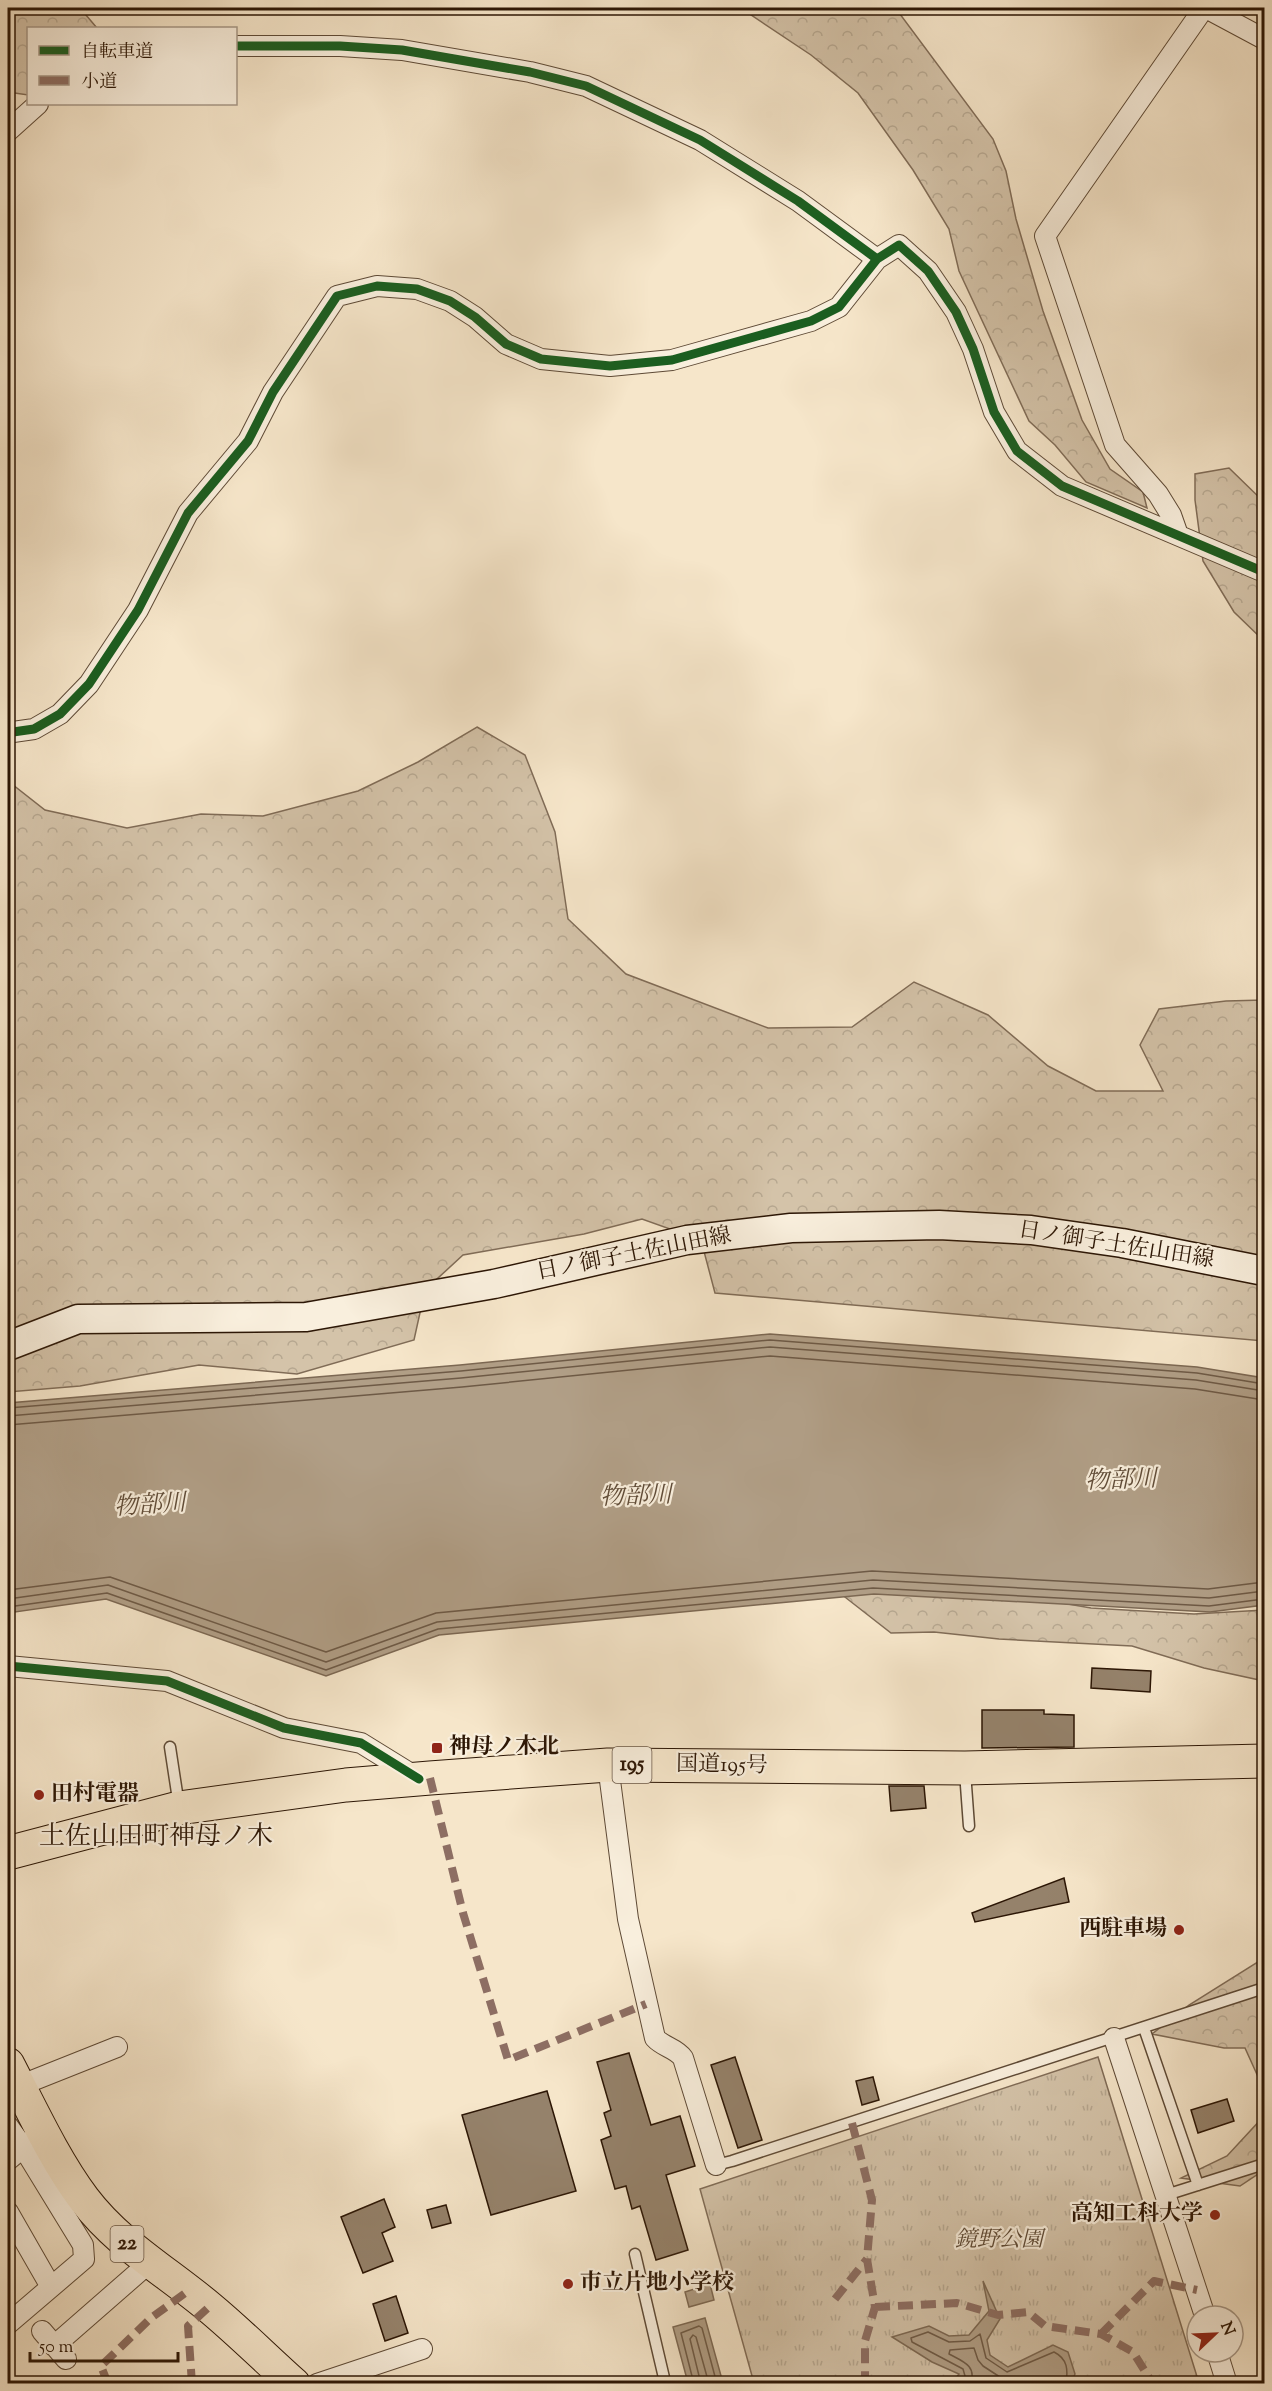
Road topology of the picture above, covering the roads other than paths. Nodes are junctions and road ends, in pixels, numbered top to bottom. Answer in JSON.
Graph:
{"nodes":[{"id":1,"x":1205,"y":8,"type":"edge"},
{"id":2,"x":1264,"y":39,"type":"edge"},
{"id":3,"x":237,"y":46,"type":"edge"},
{"id":4,"x":37,"y":105,"type":"edge"},
{"id":5,"x":8,"y":130,"type":"edge"},
{"id":6,"x":877,"y":259,"type":"junction"},
{"id":7,"x":1178,"y":535,"type":"junction"},
{"id":8,"x":1264,"y":572,"type":"edge"},
{"id":9,"x":13,"y":732,"type":"dead end"},
{"id":10,"x":1264,"y":1271,"type":"edge"},
{"id":11,"x":8,"y":1346,"type":"edge"},
{"id":12,"x":8,"y":1665,"type":"edge"},
{"id":13,"x":170,"y":1747,"type":"dead end"},
{"id":14,"x":1264,"y":1761,"type":"edge"},
{"id":15,"x":608,"y":1765,"type":"junction"},
{"id":16,"x":965,"y":1768,"type":"junction"},
{"id":17,"x":418,"y":1779,"type":"junction"},
{"id":18,"x":179,"y":1808,"type":"junction"},
{"id":19,"x":969,"y":1826,"type":"dead end"},
{"id":20,"x":8,"y":1852,"type":"edge"},
{"id":21,"x":1264,"y":1988,"type":"edge"},
{"id":22,"x":1144,"y":2028,"type":"junction"},
{"id":23,"x":1114,"y":2038,"type":"junction"},
{"id":24,"x":117,"y":2047,"type":"dead end"},
{"id":25,"x":13,"y":2075,"type":"edge"},
{"id":26,"x":8,"y":2126,"type":"edge"},
{"id":27,"x":33,"y":2139,"type":"junction"},
{"id":28,"x":8,"y":2160,"type":"edge"},
{"id":29,"x":1264,"y":2164,"type":"edge"},
{"id":30,"x":716,"y":2165,"type":"joint"},
{"id":31,"x":1198,"y":2185,"type":"junction"},
{"id":32,"x":1166,"y":2196,"type":"junction"},
{"id":33,"x":8,"y":2212,"type":"edge"},
{"id":34,"x":635,"y":2254,"type":"dead end"},
{"id":35,"x":149,"y":2263,"type":"junction"},
{"id":36,"x":51,"y":2287,"type":"junction"},
{"id":37,"x":1201,"y":2304,"type":"edge"},
{"id":38,"x":10,"y":2315,"type":"edge"},
{"id":39,"x":54,"y":2345,"type":"dead end"},
{"id":40,"x":422,"y":2349,"type":"dead end"},
{"id":41,"x":1221,"y":2364,"type":"edge"},
{"id":42,"x":294,"y":2384,"type":"edge"},
{"id":43,"x":317,"y":2384,"type":"edge"},
{"id":44,"x":664,"y":2384,"type":"edge"},
{"id":45,"x":1227,"y":2384,"type":"edge"}],
"edges":[{"from":1,"to":2,"type":"street"},
{"from":1,"to":7,"type":"street"},
{"from":3,"to":6,"type":"street"},
{"from":4,"to":5,"type":"street"},
{"from":6,"to":7,"type":"street"},
{"from":6,"to":9,"type":"street"},
{"from":7,"to":8,"type":"street"},
{"from":10,"to":11,"type":"main road","name":"日ノ御子土佐山田線"},
{"from":12,"to":17,"type":"street"},
{"from":13,"to":18,"type":"lane"},
{"from":14,"to":16,"type":"highway","name":"国道195号","number":"195"},
{"from":15,"to":16,"type":"highway","name":"国道195号","number":"195"},
{"from":15,"to":17,"type":"highway","name":"国道195号","number":"195"},
{"from":15,"to":30,"type":"street"},
{"from":16,"to":19,"type":"lane"},
{"from":17,"to":18,"type":"highway","name":"国道195号","number":"195"},
{"from":18,"to":20,"type":"highway","name":"国道195号","number":"195"},
{"from":21,"to":22,"type":"lane"},
{"from":22,"to":23,"type":"lane"},
{"from":22,"to":31,"type":"lane"},
{"from":23,"to":30,"type":"lane"},
{"from":23,"to":32,"type":"street"},
{"from":24,"to":25,"type":"street"},
{"from":25,"to":27,"type":"main road","number":"22"},
{"from":26,"to":27,"type":"street"},
{"from":27,"to":28,"type":"street"},
{"from":27,"to":35,"type":"main road","number":"22"},
{"from":27,"to":36,"type":"street"},
{"from":29,"to":31,"type":"lane"},
{"from":31,"to":32,"type":"lane"},
{"from":32,"to":37,"type":"street"},
{"from":33,"to":36,"type":"street"},
{"from":34,"to":44,"type":"lane"},
{"from":35,"to":39,"type":"street"},
{"from":35,"to":42,"type":"main road","number":"22"},
{"from":36,"to":38,"type":"street"},
{"from":40,"to":43,"type":"street"},
{"from":41,"to":45,"type":"street"}]}
